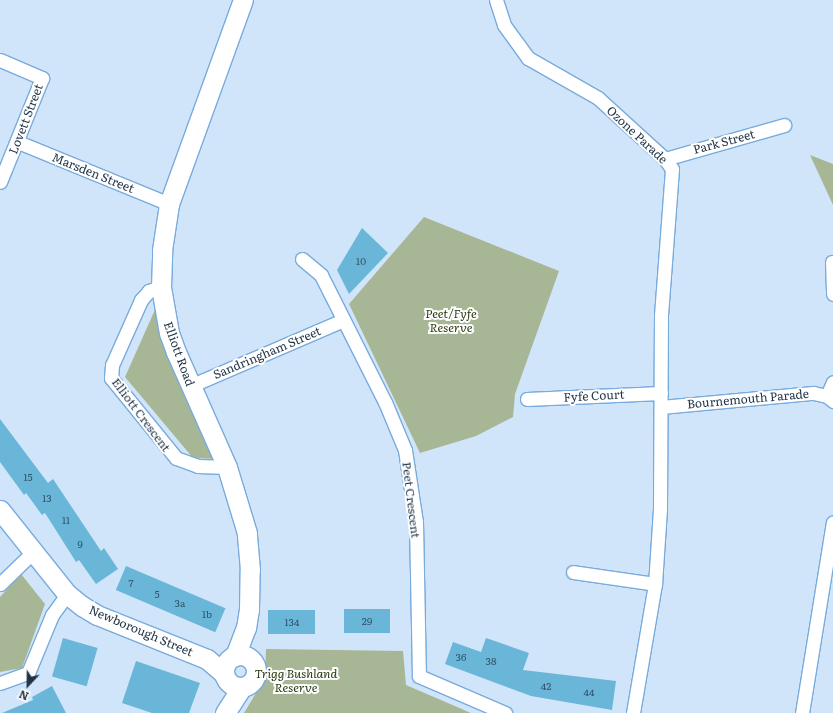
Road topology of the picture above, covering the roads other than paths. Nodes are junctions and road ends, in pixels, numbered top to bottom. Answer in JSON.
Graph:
{"nodes":[{"id":1,"x":496,"y":0,"type":"edge"},
{"id":2,"x":240,"y":4,"type":"edge"},
{"id":3,"x":0,"y":60,"type":"edge"},
{"id":4,"x":784,"y":125,"type":"dead end"},
{"id":5,"x":18,"y":142,"type":"junction"},
{"id":6,"x":665,"y":159,"type":"junction"},
{"id":7,"x":0,"y":182,"type":"edge"},
{"id":8,"x":169,"y":204,"type":"junction"},
{"id":9,"x":302,"y":259,"type":"dead end"},
{"id":10,"x":832,"y":262,"type":"dead end"},
{"id":11,"x":161,"y":287,"type":"junction"},
{"id":12,"x":833,"y":294,"type":"edge"},
{"id":13,"x":343,"y":320,"type":"junction"},
{"id":14,"x":833,"y":382,"type":"edge"},
{"id":15,"x":190,"y":386,"type":"junction"},
{"id":16,"x":661,"y":393,"type":"junction"},
{"id":17,"x":830,"y":398,"type":"edge"},
{"id":18,"x":527,"y":399,"type":"dead end"},
{"id":19,"x":661,"y":407,"type":"junction"},
{"id":20,"x":227,"y":467,"type":"junction"},
{"id":21,"x":0,"y":510,"type":"edge"},
{"id":22,"x":833,"y":522,"type":"edge"},
{"id":23,"x":33,"y":552,"type":"junction"},
{"id":24,"x":573,"y":572,"type":"dead end"},
{"id":25,"x":0,"y":584,"type":"edge"},
{"id":26,"x":655,"y":584,"type":"junction"},
{"id":27,"x":67,"y":594,"type":"junction"},
{"id":28,"x":234,"y":669,"type":"junction"},
{"id":29,"x":0,"y":683,"type":"edge"},
{"id":30,"x":227,"y":711,"type":"edge"},
{"id":31,"x":505,"y":713,"type":"edge"},
{"id":32,"x":633,"y":713,"type":"edge"},
{"id":33,"x":802,"y":713,"type":"edge"}],
"edges":[{"from":1,"to":6,"type":"street","name":"Ozone Parade"},
{"from":2,"to":8,"type":"street","name":"Elliott Road"},
{"from":3,"to":5,"type":"street","name":"Lovett Street"},
{"from":4,"to":6,"type":"street","name":"Park Street"},
{"from":5,"to":7,"type":"street","name":"Lovett Street"},
{"from":5,"to":8,"type":"street","name":"Marsden Street"},
{"from":6,"to":16,"type":"street","name":"Ozone Parade"},
{"from":8,"to":11,"type":"street","name":"Elliott Road"},
{"from":9,"to":13,"type":"street","name":"Peet Crescent"},
{"from":10,"to":12,"type":"street"},
{"from":11,"to":15,"type":"street","name":"Elliott Road"},
{"from":11,"to":20,"type":"street","name":"Elliott Crescent"},
{"from":13,"to":15,"type":"street","name":"Sandringham Street"},
{"from":13,"to":31,"type":"street","name":"Peet Crescent"},
{"from":14,"to":17,"type":"street"},
{"from":15,"to":20,"type":"street","name":"Elliott Road"},
{"from":16,"to":18,"type":"street","name":"Fyfe Court"},
{"from":16,"to":19,"type":"street"},
{"from":17,"to":19,"type":"street","name":"Bournemouth Parade"},
{"from":19,"to":26,"type":"street"},
{"from":20,"to":28,"type":"street","name":"Elliott Road"},
{"from":21,"to":23,"type":"street","name":"Newborough Street"},
{"from":22,"to":33,"type":"street"},
{"from":23,"to":25,"type":"street"},
{"from":23,"to":27,"type":"street","name":"Newborough Street"},
{"from":24,"to":26,"type":"street"},
{"from":26,"to":32,"type":"street"},
{"from":27,"to":28,"type":"street","name":"Newborough Street"},
{"from":27,"to":29,"type":"street"},
{"from":28,"to":30,"type":"street","name":"Elliott Road"}]}
